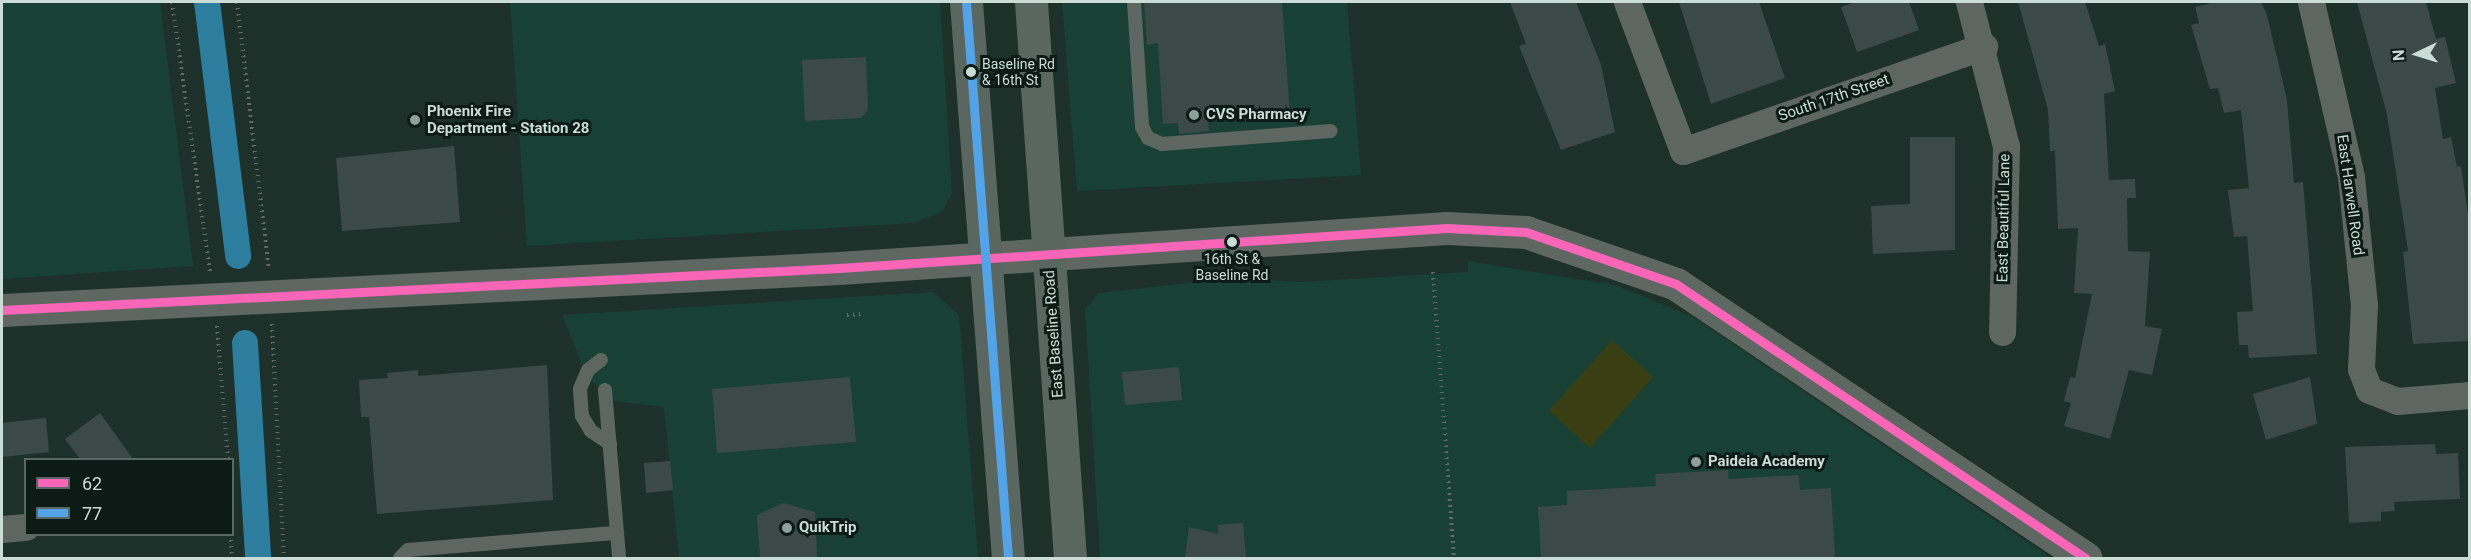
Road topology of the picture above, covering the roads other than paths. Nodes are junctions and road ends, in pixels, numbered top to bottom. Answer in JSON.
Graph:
{"nodes":[{"id":1,"x":966,"y":2,"type":"edge"},
{"id":2,"x":1031,"y":2,"type":"edge"},
{"id":3,"x":1134,"y":2,"type":"edge"},
{"id":4,"x":1627,"y":2,"type":"edge"},
{"id":5,"x":1969,"y":2,"type":"edge"},
{"id":6,"x":2311,"y":2,"type":"edge"},
{"id":7,"x":1984,"y":46,"type":"junction"},
{"id":8,"x":1330,"y":131,"type":"dead end"},
{"id":9,"x":1048,"y":253,"type":"junction"},
{"id":10,"x":982,"y":257,"type":"junction"},
{"id":11,"x":2,"y":310,"type":"edge"},
{"id":12,"x":2002,"y":332,"type":"dead end"},
{"id":13,"x":601,"y":360,"type":"dead end"},
{"id":14,"x":605,"y":390,"type":"dead end"},
{"id":15,"x":2469,"y":395,"type":"edge"},
{"id":16,"x":610,"y":444,"type":"junction"},
{"id":17,"x":24,"y":527,"type":"edge"},
{"id":18,"x":2,"y":529,"type":"edge"},
{"id":19,"x":617,"y":533,"type":"junction"},
{"id":20,"x":400,"y":558,"type":"edge"},
{"id":21,"x":620,"y":558,"type":"edge"},
{"id":22,"x":1008,"y":558,"type":"edge"},
{"id":23,"x":1070,"y":558,"type":"edge"},
{"id":24,"x":2086,"y":558,"type":"edge"}],
"edges":[{"from":1,"to":10,"type":"main road"},
{"from":2,"to":9,"type":"main road","name":"East Baseline Road"},
{"from":3,"to":8,"type":"lane"},
{"from":4,"to":7,"type":"street","name":"South 17th Street"},
{"from":5,"to":7,"type":"street","name":"East Beautiful Lane"},
{"from":6,"to":15,"type":"street","name":"East Harwell Road"},
{"from":7,"to":12,"type":"street","name":"East Beautiful Lane"},
{"from":9,"to":10,"type":"main road"},
{"from":9,"to":23,"type":"main road","name":"East Baseline Road"},
{"from":9,"to":24,"type":"main road"},
{"from":10,"to":11,"type":"main road"},
{"from":10,"to":22,"type":"main road"},
{"from":13,"to":16,"type":"lane"},
{"from":14,"to":16,"type":"lane"},
{"from":16,"to":19,"type":"lane"},
{"from":17,"to":18,"type":"street"},
{"from":19,"to":20,"type":"lane"},
{"from":19,"to":21,"type":"lane"}]}
